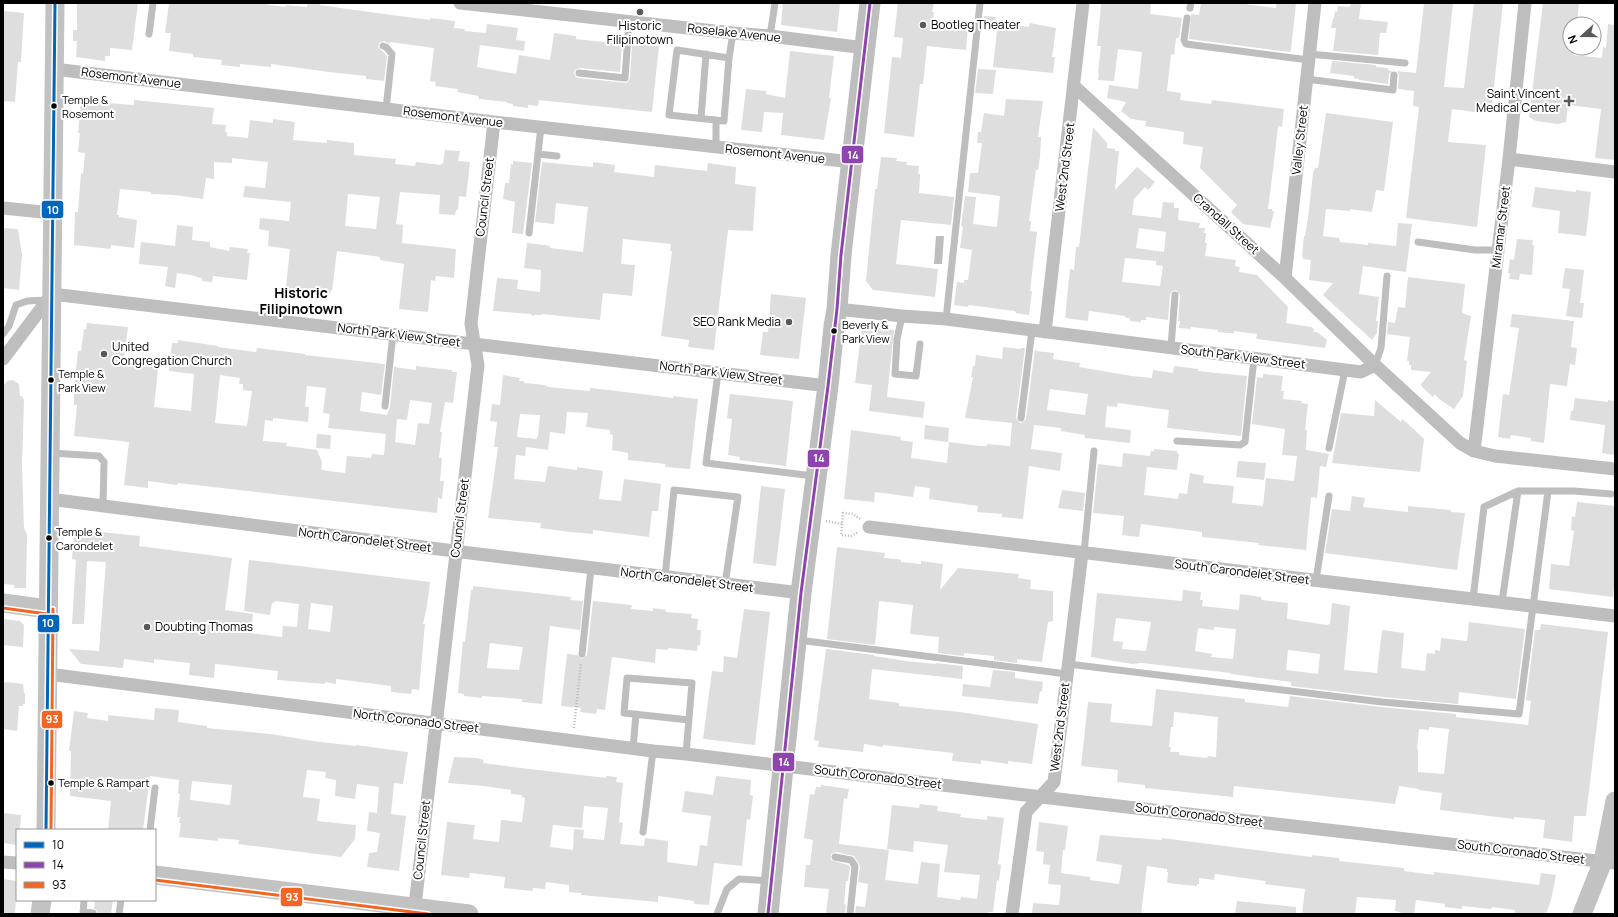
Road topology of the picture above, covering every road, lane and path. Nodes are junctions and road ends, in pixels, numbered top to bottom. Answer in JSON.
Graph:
{"nodes":[{"id":1,"x":55,"y":3,"type":"edge"},
{"id":2,"x":153,"y":3,"type":"edge"},
{"id":3,"x":460,"y":3,"type":"edge"},
{"id":4,"x":775,"y":3,"type":"edge"},
{"id":5,"x":870,"y":3,"type":"edge"},
{"id":6,"x":980,"y":3,"type":"edge"},
{"id":7,"x":1083,"y":3,"type":"edge"},
{"id":8,"x":1315,"y":3,"type":"edge"},
{"id":9,"x":1525,"y":3,"type":"edge"},
{"id":10,"x":1187,"y":18,"type":"dead end"},
{"id":11,"x":629,"y":22,"type":"junction"},
{"id":12,"x":733,"y":33,"type":"junction"},
{"id":13,"x":149,"y":34,"type":"dead end"},
{"id":14,"x":770,"y":36,"type":"junction"},
{"id":15,"x":383,"y":46,"type":"dead end"},
{"id":16,"x":864,"y":48,"type":"junction"},
{"id":17,"x":706,"y":54,"type":"junction"},
{"id":18,"x":1309,"y":57,"type":"junction"},
{"id":19,"x":730,"y":58,"type":"junction"},
{"id":20,"x":1405,"y":63,"type":"dead end"},
{"id":21,"x":54,"y":69,"type":"junction"},
{"id":22,"x":579,"y":74,"type":"dead end"},
{"id":23,"x":1394,"y":75,"type":"dead end"},
{"id":24,"x":1306,"y":79,"type":"junction"},
{"id":25,"x":1074,"y":86,"type":"junction"},
{"id":26,"x":386,"y":109,"type":"junction"},
{"id":27,"x":701,"y":118,"type":"junction"},
{"id":28,"x":716,"y":120,"type":"junction"},
{"id":29,"x":494,"y":122,"type":"junction"},
{"id":30,"x":541,"y":127,"type":"junction"},
{"id":31,"x":716,"y":147,"type":"junction"},
{"id":32,"x":538,"y":154,"type":"junction"},
{"id":33,"x":557,"y":156,"type":"dead end"},
{"id":34,"x":1509,"y":159,"type":"junction"},
{"id":35,"x":852,"y":162,"type":"junction"},
{"id":36,"x":1615,"y":172,"type":"edge"},
{"id":37,"x":3,"y":208,"type":"edge"},
{"id":38,"x":52,"y":213,"type":"junction"},
{"id":39,"x":529,"y":234,"type":"dead end"},
{"id":40,"x":1418,"y":242,"type":"dead end"},
{"id":41,"x":1498,"y":250,"type":"junction"},
{"id":42,"x":1387,"y":276,"type":"dead end"},
{"id":43,"x":1285,"y":278,"type":"junction"},
{"id":44,"x":1175,"y":295,"type":"dead end"},
{"id":45,"x":49,"y":297,"type":"junction"},
{"id":46,"x":837,"y":309,"type":"junction"},
{"id":47,"x":902,"y":316,"type":"junction"},
{"id":48,"x":946,"y":319,"type":"junction"},
{"id":49,"x":1032,"y":330,"type":"junction"},
{"id":50,"x":1045,"y":332,"type":"junction"},
{"id":51,"x":3,"y":334,"type":"edge"},
{"id":52,"x":393,"y":334,"type":"junction"},
{"id":53,"x":474,"y":344,"type":"junction"},
{"id":54,"x":920,"y":344,"type":"dead end"},
{"id":55,"x":1171,"y":348,"type":"junction"},
{"id":56,"x":1254,"y":358,"type":"junction"},
{"id":57,"x":3,"y":359,"type":"edge"},
{"id":58,"x":1375,"y":365,"type":"junction"},
{"id":59,"x":1345,"y":370,"type":"junction"},
{"id":60,"x":718,"y":373,"type":"junction"},
{"id":61,"x":828,"y":386,"type":"junction"},
{"id":62,"x":385,"y":406,"type":"dead end"},
{"id":63,"x":1021,"y":418,"type":"dead end"},
{"id":64,"x":1177,"y":441,"type":"dead end"},
{"id":65,"x":1329,"y":448,"type":"dead end"},
{"id":66,"x":1094,"y":451,"type":"dead end"},
{"id":67,"x":1474,"y":451,"type":"junction"},
{"id":68,"x":49,"y":453,"type":"junction"},
{"id":69,"x":1615,"y":469,"type":"edge"},
{"id":70,"x":816,"y":476,"type":"junction"},
{"id":71,"x":1518,"y":491,"type":"junction"},
{"id":72,"x":1548,"y":491,"type":"junction"},
{"id":73,"x":1612,"y":494,"type":"dead end"},
{"id":74,"x":1328,"y":496,"type":"dead end"},
{"id":75,"x":48,"y":499,"type":"junction"},
{"id":76,"x":103,"y":506,"type":"junction"},
{"id":77,"x":810,"y":519,"type":"junction"},
{"id":78,"x":842,"y":524,"type":"junction"},
{"id":79,"x":869,"y":527,"type":"junction"},
{"id":80,"x":456,"y":551,"type":"junction"},
{"id":81,"x":1083,"y":553,"type":"junction"},
{"id":82,"x":591,"y":568,"type":"junction"},
{"id":83,"x":665,"y":577,"type":"junction"},
{"id":84,"x":1316,"y":580,"type":"junction"},
{"id":85,"x":725,"y":584,"type":"junction"},
{"id":86,"x":801,"y":593,"type":"junction"},
{"id":87,"x":1473,"y":599,"type":"junction"},
{"id":88,"x":1502,"y":602,"type":"junction"},
{"id":89,"x":3,"y":603,"type":"edge"},
{"id":90,"x":1533,"y":606,"type":"junction"},
{"id":91,"x":48,"y":609,"type":"junction"},
{"id":92,"x":1615,"y":616,"type":"edge"},
{"id":93,"x":796,"y":640,"type":"junction"},
{"id":94,"x":582,"y":654,"type":"joint"},
{"id":95,"x":1068,"y":669,"type":"junction"},
{"id":96,"x":48,"y":674,"type":"junction"},
{"id":97,"x":636,"y":714,"type":"junction"},
{"id":98,"x":689,"y":720,"type":"junction"},
{"id":99,"x":435,"y":724,"type":"junction"},
{"id":100,"x":574,"y":728,"type":"dead end"},
{"id":101,"x":633,"y":748,"type":"junction"},
{"id":102,"x":653,"y":751,"type":"junction"},
{"id":103,"x":686,"y":754,"type":"junction"},
{"id":104,"x":784,"y":765,"type":"junction"},
{"id":105,"x":155,"y":788,"type":"dead end"},
{"id":106,"x":1040,"y":796,"type":"junction"},
{"id":107,"x":1615,"y":801,"type":"edge"},
{"id":108,"x":46,"y":829,"type":"edge"},
{"id":109,"x":150,"y":829,"type":"edge"},
{"id":110,"x":643,"y":832,"type":"dead end"},
{"id":111,"x":835,"y":857,"type":"dead end"},
{"id":112,"x":3,"y":862,"type":"edge"},
{"id":113,"x":1609,"y":862,"type":"edge"},
{"id":114,"x":16,"y":863,"type":"edge"},
{"id":115,"x":156,"y":876,"type":"edge"},
{"id":116,"x":772,"y":882,"type":"junction"},
{"id":117,"x":42,"y":901,"type":"edge"},
{"id":118,"x":84,"y":901,"type":"edge"},
{"id":119,"x":121,"y":901,"type":"edge"},
{"id":120,"x":414,"y":911,"type":"edge"},
{"id":121,"x":83,"y":913,"type":"edge"},
{"id":122,"x":93,"y":913,"type":"dead end"},
{"id":123,"x":40,"y":914,"type":"edge"},
{"id":124,"x":119,"y":914,"type":"edge"},
{"id":125,"x":469,"y":914,"type":"edge"},
{"id":126,"x":717,"y":914,"type":"edge"},
{"id":127,"x":768,"y":914,"type":"edge"},
{"id":128,"x":850,"y":914,"type":"edge"},
{"id":129,"x":1012,"y":914,"type":"edge"},
{"id":130,"x":1582,"y":914,"type":"edge"}],
"edges":[{"from":1,"to":21,"type":"main road"},
{"from":2,"to":13,"type":"lane"},
{"from":3,"to":11,"type":"street","name":"Roselake Avenue"},
{"from":4,"to":14,"type":"lane"},
{"from":5,"to":16,"type":"main road"},
{"from":6,"to":48,"type":"lane"},
{"from":7,"to":25,"type":"street","name":"West 2nd Street"},
{"from":8,"to":18,"type":"street","name":"Valley Street"},
{"from":9,"to":34,"type":"street","name":"Miramar Street"},
{"from":10,"to":18,"type":"lane"},
{"from":11,"to":12,"type":"street","name":"Roselake Avenue"},
{"from":11,"to":22,"type":"lane"},
{"from":12,"to":14,"type":"street","name":"Roselake Avenue"},
{"from":12,"to":19,"type":"lane"},
{"from":14,"to":16,"type":"street","name":"Roselake Avenue"},
{"from":15,"to":26,"type":"lane"},
{"from":16,"to":35,"type":"main road"},
{"from":17,"to":19,"type":"lane"},
{"from":17,"to":27,"type":"lane"},
{"from":17,"to":27,"type":"lane"},
{"from":18,"to":20,"type":"lane"},
{"from":18,"to":24,"type":"street","name":"Valley Street"},
{"from":19,"to":28,"type":"lane"},
{"from":21,"to":26,"type":"street","name":"Rosemont Avenue"},
{"from":21,"to":38,"type":"main road"},
{"from":23,"to":24,"type":"lane"},
{"from":24,"to":43,"type":"street","name":"Valley Street"},
{"from":25,"to":43,"type":"street","name":"Crandall Street"},
{"from":25,"to":50,"type":"street","name":"West 2nd Street"},
{"from":26,"to":29,"type":"street","name":"Rosemont Avenue"},
{"from":27,"to":28,"type":"lane"},
{"from":28,"to":31,"type":"lane"},
{"from":29,"to":30,"type":"street","name":"Rosemont Avenue"},
{"from":29,"to":53,"type":"street","name":"Council Street"},
{"from":30,"to":31,"type":"street","name":"Rosemont Avenue"},
{"from":30,"to":32,"type":"lane"},
{"from":31,"to":35,"type":"street","name":"Rosemont Avenue"},
{"from":32,"to":33,"type":"lane"},
{"from":32,"to":39,"type":"lane"},
{"from":34,"to":36,"type":"street"},
{"from":34,"to":41,"type":"street","name":"Miramar Street"},
{"from":35,"to":46,"type":"main road"},
{"from":37,"to":38,"type":"street"},
{"from":38,"to":45,"type":"main road"},
{"from":40,"to":41,"type":"lane"},
{"from":41,"to":67,"type":"street","name":"Miramar Street"},
{"from":42,"to":58,"type":"lane"},
{"from":43,"to":58,"type":"street","name":"Crandall Street"},
{"from":44,"to":55,"type":"lane"},
{"from":45,"to":51,"type":"lane"},
{"from":45,"to":52,"type":"street","name":"North Park View Street"},
{"from":45,"to":57,"type":"street"},
{"from":45,"to":68,"type":"main road"},
{"from":46,"to":47,"type":"street","name":"South Park View Street"},
{"from":46,"to":61,"type":"main road"},
{"from":47,"to":48,"type":"street","name":"South Park View Street"},
{"from":47,"to":54,"type":"lane"},
{"from":48,"to":49,"type":"street","name":"South Park View Street"},
{"from":49,"to":50,"type":"street","name":"South Park View Street"},
{"from":49,"to":63,"type":"lane"},
{"from":50,"to":55,"type":"street","name":"South Park View Street"},
{"from":52,"to":53,"type":"street","name":"North Park View Street"},
{"from":52,"to":62,"type":"lane"},
{"from":53,"to":60,"type":"street","name":"North Park View Street"},
{"from":53,"to":80,"type":"street","name":"Council Street"},
{"from":55,"to":56,"type":"street","name":"South Park View Street"},
{"from":56,"to":59,"type":"street","name":"South Park View Street"},
{"from":56,"to":64,"type":"lane"},
{"from":58,"to":59,"type":"street","name":"South Park View Street"},
{"from":58,"to":67,"type":"street"},
{"from":59,"to":65,"type":"lane"},
{"from":60,"to":61,"type":"street","name":"North Park View Street"},
{"from":60,"to":70,"type":"lane"},
{"from":61,"to":70,"type":"main road"},
{"from":66,"to":81,"type":"lane"},
{"from":67,"to":69,"type":"street"},
{"from":68,"to":75,"type":"main road"},
{"from":68,"to":76,"type":"lane"},
{"from":70,"to":77,"type":"main road"},
{"from":71,"to":72,"type":"lane"},
{"from":71,"to":87,"type":"lane"},
{"from":71,"to":88,"type":"lane"},
{"from":72,"to":73,"type":"lane"},
{"from":72,"to":90,"type":"lane"},
{"from":74,"to":84,"type":"lane"},
{"from":75,"to":76,"type":"street","name":"North Carondelet Street"},
{"from":75,"to":91,"type":"main road"},
{"from":76,"to":80,"type":"street","name":"North Carondelet Street"},
{"from":77,"to":78,"type":"path"},
{"from":77,"to":86,"type":"main road"},
{"from":78,"to":79,"type":"path"},
{"from":78,"to":79,"type":"path"},
{"from":79,"to":81,"type":"street","name":"South Carondelet Street"},
{"from":80,"to":82,"type":"street","name":"North Carondelet Street"},
{"from":80,"to":99,"type":"street","name":"Council Street"},
{"from":81,"to":84,"type":"street","name":"South Carondelet Street"},
{"from":81,"to":95,"type":"street","name":"West 2nd Street"},
{"from":82,"to":83,"type":"street","name":"North Carondelet Street"},
{"from":82,"to":94,"type":"lane"},
{"from":83,"to":85,"type":"street","name":"North Carondelet Street"},
{"from":83,"to":85,"type":"lane"},
{"from":84,"to":87,"type":"street","name":"South Carondelet Street"},
{"from":85,"to":86,"type":"street","name":"North Carondelet Street"},
{"from":86,"to":93,"type":"main road"},
{"from":87,"to":88,"type":"street","name":"South Carondelet Street"},
{"from":88,"to":90,"type":"street","name":"South Carondelet Street"},
{"from":89,"to":91,"type":"main road"},
{"from":90,"to":92,"type":"street","name":"South Carondelet Street"},
{"from":90,"to":95,"type":"lane"},
{"from":91,"to":96,"type":"main road"},
{"from":93,"to":95,"type":"lane"},
{"from":93,"to":104,"type":"main road"},
{"from":94,"to":100,"type":"path"},
{"from":95,"to":106,"type":"street","name":"West 2nd Street"},
{"from":96,"to":99,"type":"street","name":"North Coronado Street"},
{"from":96,"to":108,"type":"main road"},
{"from":97,"to":98,"type":"lane"},
{"from":97,"to":98,"type":"lane"},
{"from":97,"to":101,"type":"lane"},
{"from":98,"to":103,"type":"lane"},
{"from":99,"to":101,"type":"street","name":"North Coronado Street"},
{"from":99,"to":120,"type":"street","name":"Council Street"},
{"from":101,"to":102,"type":"street","name":"North Coronado Street"},
{"from":102,"to":103,"type":"street","name":"North Coronado Street"},
{"from":102,"to":110,"type":"lane"},
{"from":103,"to":104,"type":"street","name":"North Coronado Street"},
{"from":104,"to":106,"type":"street","name":"South Coronado Street"},
{"from":104,"to":116,"type":"main road"},
{"from":105,"to":109,"type":"lane"},
{"from":106,"to":113,"type":"street","name":"South Coronado Street"},
{"from":106,"to":129,"type":"street","name":"West 2nd Street"},
{"from":107,"to":113,"type":"main road"},
{"from":111,"to":128,"type":"lane"},
{"from":112,"to":114,"type":"street"},
{"from":113,"to":130,"type":"main road"},
{"from":115,"to":120,"type":"main road"},
{"from":116,"to":126,"type":"lane"},
{"from":116,"to":127,"type":"main road"},
{"from":117,"to":123,"type":"main road"},
{"from":118,"to":121,"type":"lane"},
{"from":119,"to":124,"type":"lane"},
{"from":120,"to":125,"type":"main road"},
{"from":121,"to":122,"type":"lane"}]}
